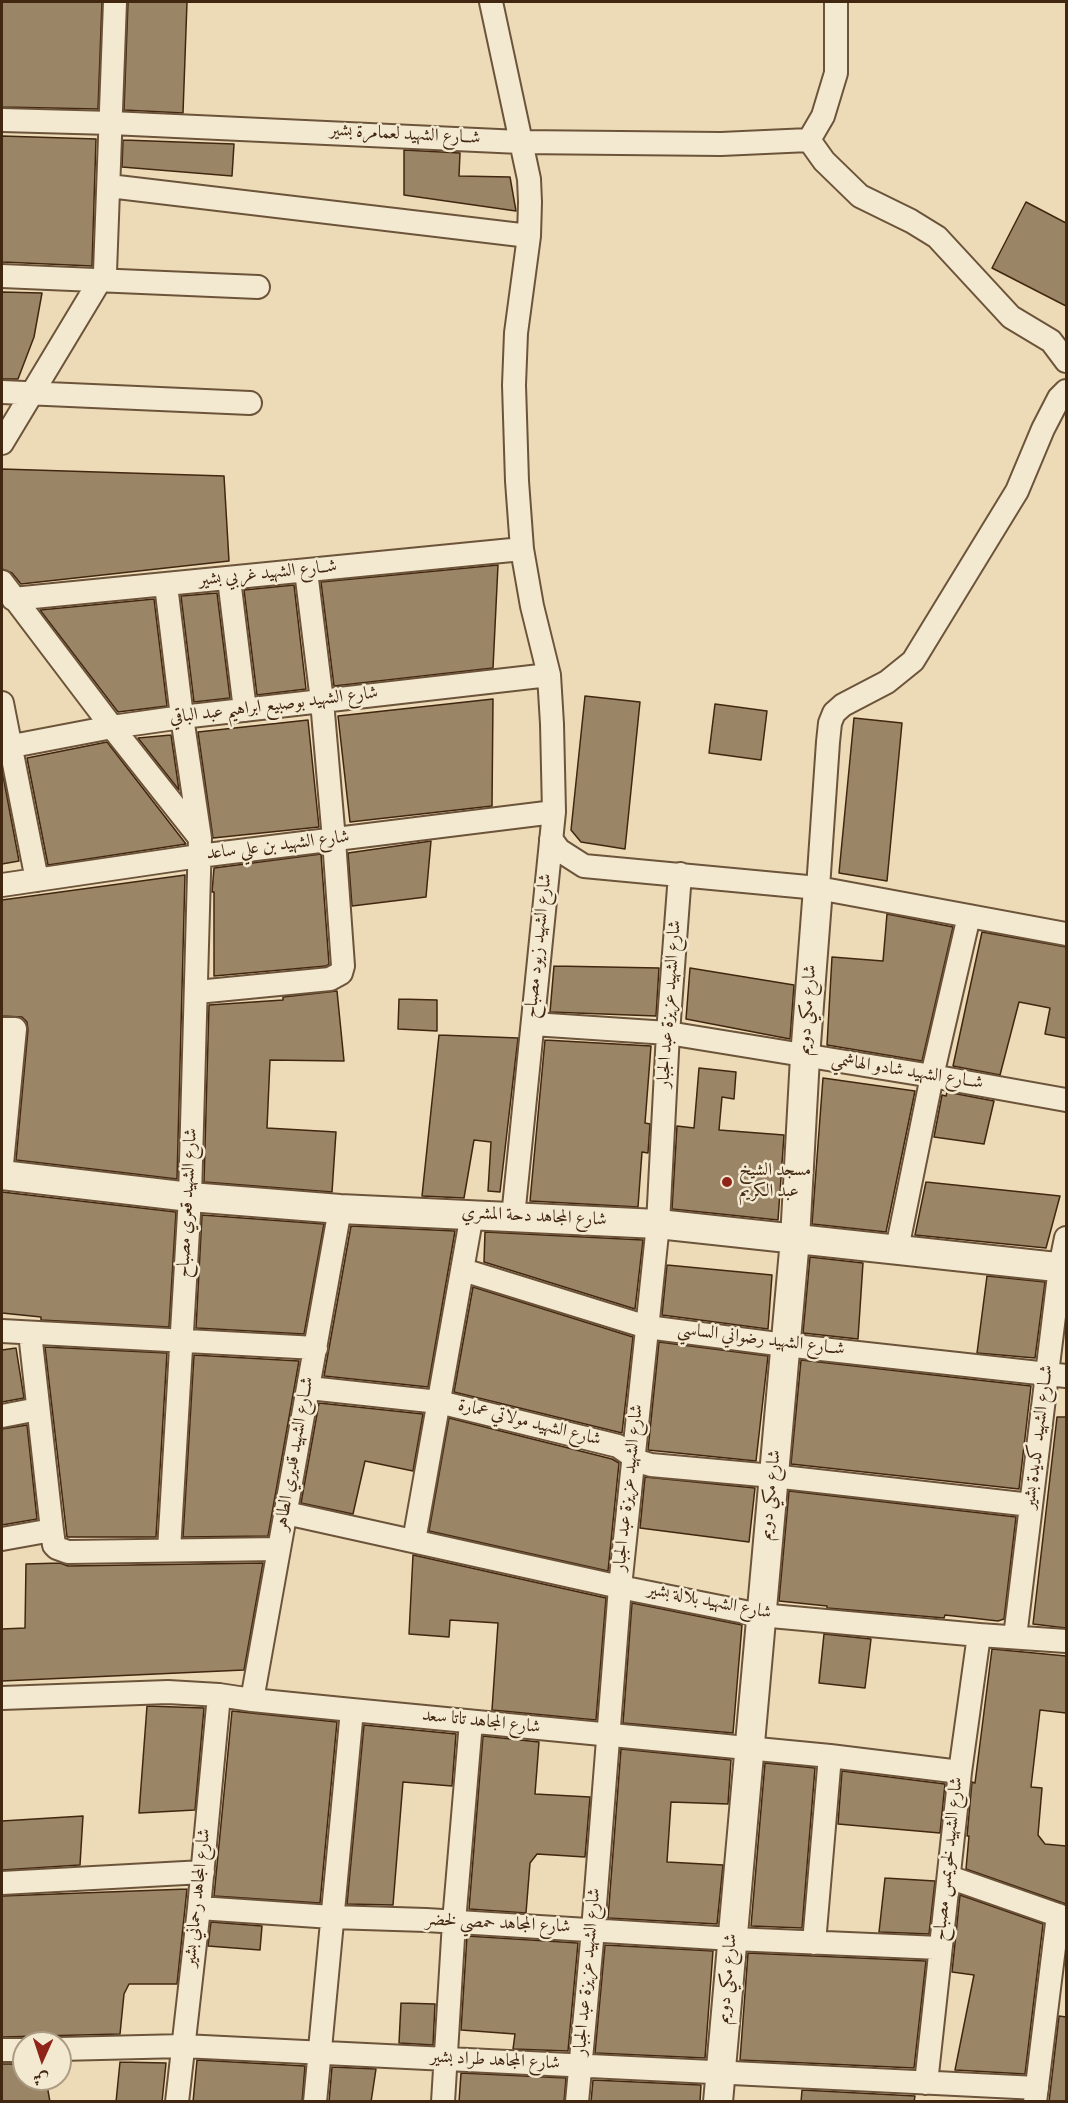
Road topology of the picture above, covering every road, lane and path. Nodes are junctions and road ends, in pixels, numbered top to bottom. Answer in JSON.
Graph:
{"nodes":[{"id":1,"x":115,"y":2,"type":"edge"},
{"id":2,"x":491,"y":2,"type":"edge"},
{"id":3,"x":836,"y":2,"type":"edge"},
{"id":4,"x":2,"y":120,"type":"edge"},
{"id":5,"x":111,"y":123,"type":"junction"},
{"id":6,"x":809,"y":140,"type":"junction"},
{"id":7,"x":520,"y":141,"type":"junction"},
{"id":8,"x":109,"y":186,"type":"junction"},
{"id":9,"x":529,"y":236,"type":"junction"},
{"id":10,"x":2,"y":276,"type":"edge"},
{"id":11,"x":100,"y":279,"type":"junction"},
{"id":12,"x":258,"y":287,"type":"dead end"},
{"id":13,"x":1066,"y":361,"type":"edge"},
{"id":14,"x":1066,"y":391,"type":"edge"},
{"id":15,"x":2,"y":392,"type":"edge"},
{"id":16,"x":31,"y":394,"type":"junction"},
{"id":17,"x":250,"y":403,"type":"dead end"},
{"id":18,"x":2,"y":443,"type":"edge"},
{"id":19,"x":522,"y":549,"type":"junction"},
{"id":20,"x":306,"y":571,"type":"junction"},
{"id":21,"x":229,"y":579,"type":"junction"},
{"id":22,"x":166,"y":585,"type":"junction"},
{"id":23,"x":7,"y":590,"type":"edge"},
{"id":24,"x":549,"y":675,"type":"junction"},
{"id":25,"x":322,"y":701,"type":"junction"},
{"id":26,"x":2,"y":703,"type":"edge"},
{"id":27,"x":245,"y":710,"type":"junction"},
{"id":28,"x":182,"y":717,"type":"junction"},
{"id":29,"x":112,"y":727,"type":"junction"},
{"id":30,"x":6,"y":747,"type":"edge"},
{"id":31,"x":554,"y":812,"type":"junction"},
{"id":32,"x":551,"y":839,"type":"junction"},
{"id":33,"x":334,"y":840,"type":"junction"},
{"id":34,"x":199,"y":847,"type":"junction"},
{"id":35,"x":680,"y":874,"type":"junction"},
{"id":36,"x":37,"y":880,"type":"junction"},
{"id":37,"x":2,"y":885,"type":"edge"},
{"id":38,"x":818,"y":888,"type":"junction"},
{"id":39,"x":969,"y":916,"type":"junction"},
{"id":40,"x":1066,"y":934,"type":"edge"},
{"id":41,"x":197,"y":992,"type":"junction"},
{"id":42,"x":533,"y":1024,"type":"junction"},
{"id":43,"x":2,"y":1029,"type":"edge"},
{"id":44,"x":668,"y":1033,"type":"junction"},
{"id":45,"x":805,"y":1057,"type":"junction"},
{"id":46,"x":933,"y":1076,"type":"junction"},
{"id":47,"x":1066,"y":1100,"type":"edge"},
{"id":48,"x":2,"y":1164,"type":"edge"},
{"id":49,"x":2,"y":1174,"type":"edge"},
{"id":50,"x":190,"y":1197,"type":"junction"},
{"id":51,"x":340,"y":1209,"type":"junction"},
{"id":52,"x":472,"y":1214,"type":"junction"},
{"id":53,"x":513,"y":1217,"type":"junction"},
{"id":54,"x":658,"y":1224,"type":"junction"},
{"id":55,"x":1066,"y":1238,"type":"edge"},
{"id":56,"x":795,"y":1239,"type":"junction"},
{"id":57,"x":897,"y":1249,"type":"junction"},
{"id":58,"x":1063,"y":1268,"type":"edge"},
{"id":59,"x":463,"y":1270,"type":"junction"},
{"id":60,"x":647,"y":1327,"type":"junction"},
{"id":61,"x":2,"y":1331,"type":"edge"},
{"id":62,"x":30,"y":1333,"type":"junction"},
{"id":63,"x":181,"y":1342,"type":"junction"},
{"id":64,"x":785,"y":1344,"type":"junction"},
{"id":65,"x":316,"y":1348,"type":"junction"},
{"id":66,"x":1057,"y":1375,"type":"edge"},
{"id":67,"x":309,"y":1388,"type":"junction"},
{"id":68,"x":439,"y":1402,"type":"junction"},
{"id":69,"x":38,"y":1409,"type":"junction"},
{"id":70,"x":2,"y":1416,"type":"edge"},
{"id":71,"x":634,"y":1458,"type":"junction"},
{"id":72,"x":773,"y":1476,"type":"junction"},
{"id":73,"x":1031,"y":1505,"type":"junction"},
{"id":74,"x":286,"y":1513,"type":"junction"},
{"id":75,"x":52,"y":1530,"type":"junction"},
{"id":76,"x":2,"y":1539,"type":"edge"},
{"id":77,"x":414,"y":1541,"type":"junction"},
{"id":78,"x":279,"y":1549,"type":"junction"},
{"id":79,"x":169,"y":1550,"type":"junction"},
{"id":80,"x":620,"y":1587,"type":"junction"},
{"id":81,"x":760,"y":1615,"type":"junction"},
{"id":82,"x":979,"y":1635,"type":"junction"},
{"id":83,"x":1015,"y":1637,"type":"junction"},
{"id":84,"x":1066,"y":1641,"type":"edge"},
{"id":85,"x":219,"y":1695,"type":"junction"},
{"id":86,"x":2,"y":1698,"type":"edge"},
{"id":87,"x":252,"y":1700,"type":"junction"},
{"id":88,"x":352,"y":1710,"type":"junction"},
{"id":89,"x":471,"y":1722,"type":"junction"},
{"id":90,"x":608,"y":1736,"type":"junction"},
{"id":91,"x":751,"y":1748,"type":"junction"},
{"id":92,"x":830,"y":1756,"type":"junction"},
{"id":93,"x":960,"y":1772,"type":"junction"},
{"id":94,"x":203,"y":1872,"type":"junction"},
{"id":95,"x":949,"y":1877,"type":"junction"},
{"id":96,"x":2,"y":1884,"type":"edge"},
{"id":97,"x":199,"y":1908,"type":"junction"},
{"id":98,"x":1062,"y":1916,"type":"edge"},
{"id":99,"x":332,"y":1917,"type":"junction"},
{"id":100,"x":454,"y":1922,"type":"junction"},
{"id":101,"x":593,"y":1930,"type":"junction"},
{"id":102,"x":733,"y":1939,"type":"junction"},
{"id":103,"x":814,"y":1943,"type":"junction"},
{"id":104,"x":940,"y":1948,"type":"junction"},
{"id":105,"x":183,"y":2046,"type":"junction"},
{"id":106,"x":72,"y":2049,"type":"edge"},
{"id":107,"x":321,"y":2054,"type":"junction"},
{"id":108,"x":447,"y":2060,"type":"junction"},
{"id":109,"x":581,"y":2066,"type":"junction"},
{"id":110,"x":720,"y":2073,"type":"junction"},
{"id":111,"x":926,"y":2083,"type":"junction"},
{"id":112,"x":1036,"y":2095,"type":"edge"},
{"id":113,"x":177,"y":2102,"type":"edge"},
{"id":114,"x":315,"y":2102,"type":"edge"},
{"id":115,"x":443,"y":2102,"type":"edge"},
{"id":116,"x":577,"y":2102,"type":"edge"},
{"id":117,"x":718,"y":2102,"type":"edge"}],
"edges":[{"from":1,"to":5,"type":"street"},
{"from":2,"to":7,"type":"street","name":"شارع الشهيد زيود مصباح"},
{"from":3,"to":6,"type":"street"},
{"from":4,"to":5,"type":"street","name":"شــارع الشهيد لعمامرة بشير"},
{"from":5,"to":7,"type":"street","name":"شــارع الشهيد لعمامرة بشير"},
{"from":5,"to":8,"type":"street"},
{"from":6,"to":7,"type":"street","name":"شــارع الشهيد لعمامرة بشير"},
{"from":6,"to":13,"type":"street"},
{"from":7,"to":9,"type":"street","name":"شارع الشهيد زيود مصباح"},
{"from":8,"to":9,"type":"street"},
{"from":8,"to":11,"type":"street"},
{"from":9,"to":19,"type":"street","name":"شارع الشهيد زيود مصباح"},
{"from":10,"to":11,"type":"street"},
{"from":11,"to":12,"type":"street"},
{"from":11,"to":16,"type":"street"},
{"from":14,"to":38,"type":"street"},
{"from":15,"to":16,"type":"street"},
{"from":16,"to":17,"type":"street"},
{"from":16,"to":18,"type":"street"},
{"from":19,"to":20,"type":"street","name":"شــارع الشهيد غربي بشير"},
{"from":19,"to":24,"type":"street","name":"شارع الشهيد زيود مصباح"},
{"from":20,"to":21,"type":"street","name":"شــارع الشهيد غربي بشير"},
{"from":20,"to":25,"type":"street"},
{"from":21,"to":22,"type":"street","name":"شــارع الشهيد غربي بشير"},
{"from":21,"to":27,"type":"street"},
{"from":22,"to":23,"type":"street","name":"شــارع الشهيد غربي بشير"},
{"from":22,"to":28,"type":"street","name":"شارع الشهيد قعري مصباح"},
{"from":23,"to":29,"type":"street"},
{"from":24,"to":25,"type":"street","name":"شارع الشهيد بوصبيع ابراهيم عبد الباقي"},
{"from":24,"to":31,"type":"street","name":"شارع الشهيد زيود مصباح"},
{"from":25,"to":27,"type":"street","name":"شارع الشهيد بوصبيع ابراهيم عبد الباقي"},
{"from":25,"to":33,"type":"street"},
{"from":26,"to":30,"type":"street"},
{"from":27,"to":28,"type":"street","name":"شارع الشهيد بوصبيع ابراهيم عبد الباقي"},
{"from":28,"to":29,"type":"street","name":"شارع الشهيد بوصبيع ابراهيم عبد الباقي"},
{"from":28,"to":34,"type":"street","name":"شارع الشهيد قعري مصباح"},
{"from":29,"to":30,"type":"street","name":"شارع الشهيد بوصبيع ابراهيم عبد الباقي"},
{"from":29,"to":34,"type":"street"},
{"from":30,"to":36,"type":"street"},
{"from":31,"to":32,"type":"street","name":"شارع الشهيد زيود مصباح"},
{"from":31,"to":33,"type":"street","name":"شارع الشهيد بن علي ساعد"},
{"from":32,"to":35,"type":"street"},
{"from":32,"to":42,"type":"street","name":"شارع الشهيد زيود مصباح"},
{"from":33,"to":34,"type":"street","name":"شارع الشهيد بن علي ساعد"},
{"from":33,"to":41,"type":"street"},
{"from":34,"to":36,"type":"street","name":"شارع الشهيد بن علي ساعد"},
{"from":34,"to":41,"type":"street","name":"شارع الشهيد قعري مصباح"},
{"from":35,"to":38,"type":"street"},
{"from":35,"to":44,"type":"street","name":"شارع الشهيد عزيزة عبد الجبار"},
{"from":36,"to":37,"type":"street","name":"شارع الشهيد بن علي ساعد"},
{"from":38,"to":39,"type":"street"},
{"from":38,"to":45,"type":"street","name":"شارع مكي دويم"},
{"from":39,"to":40,"type":"street"},
{"from":39,"to":46,"type":"street"},
{"from":41,"to":50,"type":"street","name":"شارع الشهيد قعري مصباح"},
{"from":42,"to":44,"type":"street","name":"شــارع الشهيد شادو الهاشمي"},
{"from":42,"to":53,"type":"street","name":"شارع الشهيد زيود مصباح"},
{"from":43,"to":48,"type":"street"},
{"from":44,"to":45,"type":"street","name":"شــارع الشهيد شادو الهاشمي"},
{"from":44,"to":54,"type":"street","name":"شارع الشهيد عزيزة عبد الجبار"},
{"from":45,"to":46,"type":"street","name":"شــارع الشهيد شادو الهاشمي"},
{"from":45,"to":56,"type":"street","name":"شارع مكي دويم"},
{"from":46,"to":47,"type":"street","name":"شــارع الشهيد شادو الهاشمي"},
{"from":46,"to":57,"type":"street"},
{"from":49,"to":50,"type":"street","name":"شارع المجاهد دحة المشري"},
{"from":50,"to":51,"type":"street","name":"شارع المجاهد دحة المشري"},
{"from":50,"to":63,"type":"street","name":"شارع الشهيد قعري مصباح"},
{"from":51,"to":52,"type":"street","name":"شارع المجاهد دحة المشري"},
{"from":51,"to":65,"type":"street","name":"شــارع الشهيد قديري الطاهر"},
{"from":52,"to":53,"type":"street","name":"شارع المجاهد دحة المشري"},
{"from":52,"to":59,"type":"street"},
{"from":53,"to":54,"type":"street","name":"شارع المجاهد دحة المشري"},
{"from":54,"to":56,"type":"street","name":"شارع المجاهد دحة المشري"},
{"from":54,"to":60,"type":"street","name":"شارع الشهيد عزيزة عبد الجبار"},
{"from":55,"to":58,"type":"street","name":"شــارع الشهيد كديدة بشير"},
{"from":56,"to":57,"type":"street","name":"شارع المجاهد دحة المشري"},
{"from":56,"to":64,"type":"street","name":"شارع مكي دويم"},
{"from":57,"to":58,"type":"street","name":"شارع المجاهد دحة المشري"},
{"from":58,"to":66,"type":"street","name":"شــارع الشهيد كديدة بشير"},
{"from":59,"to":60,"type":"street","name":"شــارع الشهيد رضواني الساسي"},
{"from":59,"to":68,"type":"street"},
{"from":60,"to":64,"type":"street","name":"شــارع الشهيد رضواني الساسي"},
{"from":60,"to":71,"type":"street","name":"شارع الشهيد عزيزة عبد الجبار"},
{"from":61,"to":62,"type":"street"},
{"from":62,"to":63,"type":"street"},
{"from":62,"to":69,"type":"street"},
{"from":63,"to":65,"type":"street"},
{"from":63,"to":79,"type":"street","name":"شارع الشهيد قعري مصباح"},
{"from":64,"to":66,"type":"street","name":"شــارع الشهيد رضواني الساسي"},
{"from":64,"to":72,"type":"street","name":"شارع مكي دويم"},
{"from":65,"to":67,"type":"street","name":"شــارع الشهيد قديري الطاهر"},
{"from":66,"to":73,"type":"street","name":"شــارع الشهيد كديدة بشير"},
{"from":67,"to":68,"type":"street","name":"شارع الشهيد مولاتي عمارة"},
{"from":67,"to":74,"type":"street","name":"شــارع الشهيد قديري الطاهر"},
{"from":68,"to":71,"type":"street","name":"شارع الشهيد مولاتي عمارة"},
{"from":68,"to":77,"type":"street"},
{"from":69,"to":70,"type":"street"},
{"from":69,"to":75,"type":"street"},
{"from":71,"to":72,"type":"street","name":"شارع الشهيد مولاتي عمارة"},
{"from":71,"to":80,"type":"street","name":"شارع الشهيد عزيزة عبد الجبار"},
{"from":72,"to":73,"type":"street","name":"شارع الشهيد مولاتي عمارة"},
{"from":72,"to":81,"type":"street","name":"شارع مكي دويم"},
{"from":73,"to":83,"type":"street","name":"شــارع الشهيد كديدة بشير"},
{"from":74,"to":77,"type":"street","name":"شارع الشهيد بلالة بشير"},
{"from":74,"to":78,"type":"street","name":"شــارع الشهيد قديري الطاهر"},
{"from":75,"to":76,"type":"street"},
{"from":75,"to":79,"type":"street"},
{"from":77,"to":80,"type":"street","name":"شارع الشهيد بلالة بشير"},
{"from":78,"to":79,"type":"street"},
{"from":78,"to":87,"type":"street","name":"شــارع الشهيد قديري الطاهر"},
{"from":80,"to":81,"type":"street","name":"شارع الشهيد بلالة بشير"},
{"from":80,"to":90,"type":"street","name":"شارع الشهيد عزيزة عبد الجبار"},
{"from":81,"to":82,"type":"street","name":"شارع الشهيد بلالة بشير"},
{"from":81,"to":91,"type":"street","name":"شارع مكي دويم"},
{"from":82,"to":83,"type":"street","name":"شارع الشهيد بلالة بشير"},
{"from":82,"to":93,"type":"street","name":"شارع الشهيد لخويمس مصباح"},
{"from":83,"to":84,"type":"street","name":"شارع الشهيد بلالة بشير"},
{"from":85,"to":86,"type":"street","name":"شارع المجاهد تاتا سعد"},
{"from":85,"to":87,"type":"street","name":"شارع المجاهد تاتا سعد"},
{"from":85,"to":94,"type":"street","name":"شارع المجاهد رحماني بشير"},
{"from":87,"to":88,"type":"street","name":"شارع المجاهد تاتا سعد"},
{"from":88,"to":89,"type":"street","name":"شارع المجاهد تاتا سعد"},
{"from":88,"to":99,"type":"street"},
{"from":89,"to":90,"type":"street","name":"شارع المجاهد تاتا سعد"},
{"from":89,"to":100,"type":"street"},
{"from":90,"to":91,"type":"street","name":"شارع المجاهد تاتا سعد"},
{"from":90,"to":101,"type":"street","name":"شارع الشهيد عزيزة عبد الجبار"},
{"from":91,"to":92,"type":"street","name":"شارع المجاهد تاتا سعد"},
{"from":91,"to":102,"type":"street","name":"شارع مكي دويم"},
{"from":92,"to":93,"type":"street","name":"شارع المجاهد تاتا سعد"},
{"from":92,"to":103,"type":"street"},
{"from":93,"to":95,"type":"street","name":"شارع الشهيد لخويمس مصباح"},
{"from":94,"to":96,"type":"street"},
{"from":94,"to":97,"type":"street","name":"شارع المجاهد رحماني بشير"},
{"from":95,"to":98,"type":"street"},
{"from":95,"to":104,"type":"street","name":"شارع الشهيد لخويمس مصباح"},
{"from":97,"to":99,"type":"street","name":"شارع المجاهد حمصي لخضر"},
{"from":97,"to":105,"type":"street","name":"شارع المجاهد رحماني بشير"},
{"from":98,"to":112,"type":"street"},
{"from":99,"to":100,"type":"street","name":"شارع المجاهد حمصي لخضر"},
{"from":99,"to":107,"type":"street"},
{"from":100,"to":101,"type":"street","name":"شارع المجاهد حمصي لخضر"},
{"from":100,"to":108,"type":"street"},
{"from":101,"to":102,"type":"street","name":"شارع المجاهد حمصي لخضر"},
{"from":101,"to":109,"type":"street","name":"شارع الشهيد عزيزة عبد الجبار"},
{"from":102,"to":103,"type":"street","name":"شارع المجاهد حمصي لخضر"},
{"from":102,"to":110,"type":"street","name":"شارع مكي دويم"},
{"from":103,"to":104,"type":"street","name":"شارع المجاهد حمصي لخضر"},
{"from":104,"to":111,"type":"street","name":"شارع الشهيد لخويمس مصباح"},
{"from":105,"to":106,"type":"street","name":"شارع المجاهد طراد بشير"},
{"from":105,"to":107,"type":"street","name":"شارع المجاهد طراد بشير"},
{"from":105,"to":113,"type":"street","name":"شارع المجاهد رحماني بشير"},
{"from":107,"to":108,"type":"street","name":"شارع المجاهد طراد بشير"},
{"from":107,"to":114,"type":"street"},
{"from":108,"to":109,"type":"street","name":"شارع المجاهد طراد بشير"},
{"from":108,"to":115,"type":"street"},
{"from":109,"to":110,"type":"street","name":"شارع المجاهد طراد بشير"},
{"from":109,"to":116,"type":"street","name":"شارع الشهيد عزيزة عبد الجبار"},
{"from":110,"to":111,"type":"street","name":"شارع المجاهد طراد بشير"},
{"from":110,"to":117,"type":"street","name":"شارع مكي دويم"},
{"from":111,"to":112,"type":"street","name":"شارع المجاهد طراد بشير"}]}
